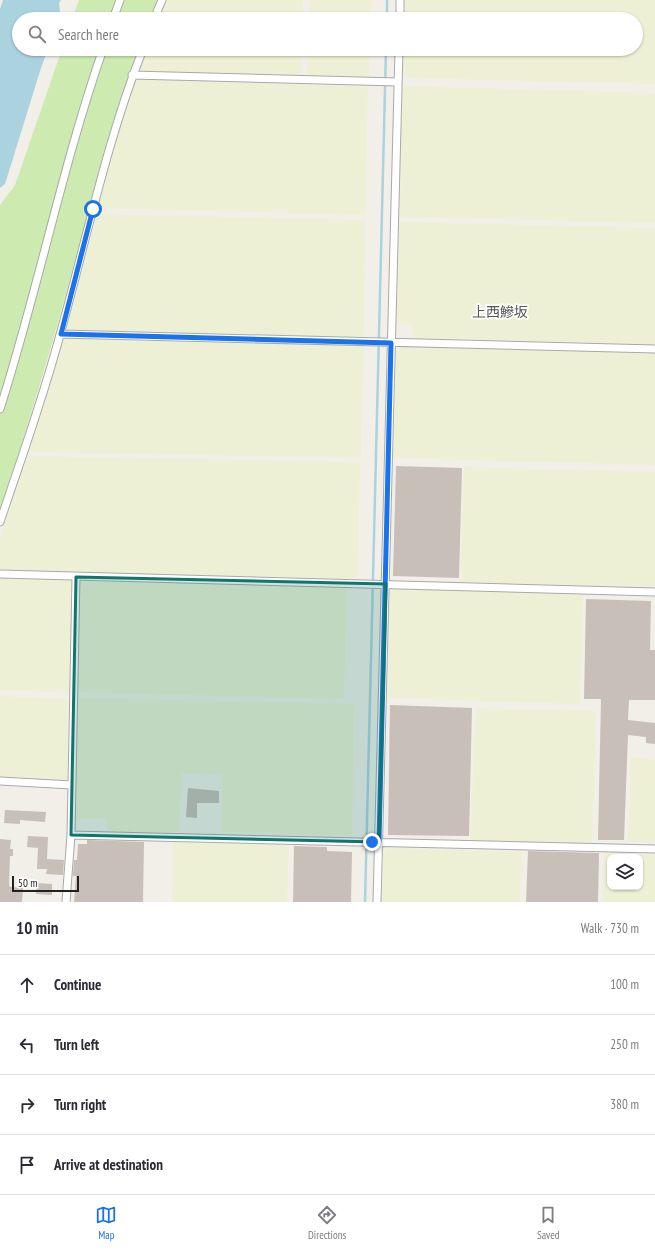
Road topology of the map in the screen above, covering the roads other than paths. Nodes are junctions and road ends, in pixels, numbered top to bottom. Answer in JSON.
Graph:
{"nodes":[{"id":1,"x":120,"y":0,"type":"edge"},
{"id":2,"x":162,"y":0,"type":"edge"},
{"id":3,"x":400,"y":0,"type":"edge"},
{"id":4,"x":116,"y":12,"type":"edge"},
{"id":5,"x":157,"y":12,"type":"edge"},
{"id":6,"x":400,"y":12,"type":"edge"},
{"id":7,"x":101,"y":56,"type":"edge"},
{"id":8,"x":139,"y":56,"type":"edge"},
{"id":9,"x":399,"y":56,"type":"edge"},
{"id":10,"x":132,"y":75,"type":"junction"},
{"id":11,"x":398,"y":82,"type":"junction"},
{"id":12,"x":61,"y":334,"type":"junction"},
{"id":13,"x":387,"y":343,"type":"junction"},
{"id":14,"x":655,"y":349,"type":"edge"},
{"id":15,"x":0,"y":409,"type":"edge"},
{"id":16,"x":0,"y":522,"type":"edge"},
{"id":17,"x":0,"y":574,"type":"edge"},
{"id":18,"x":76,"y":577,"type":"junction"},
{"id":19,"x":382,"y":584,"type":"junction"},
{"id":20,"x":655,"y":592,"type":"edge"},
{"id":21,"x":0,"y":782,"type":"edge"},
{"id":22,"x":72,"y":785,"type":"junction"},
{"id":23,"x":71,"y":835,"type":"junction"},
{"id":24,"x":375,"y":842,"type":"junction"},
{"id":25,"x":655,"y":849,"type":"edge"},
{"id":26,"x":66,"y":902,"type":"edge"},
{"id":27,"x":377,"y":902,"type":"edge"}],
"edges":[{"from":1,"to":4,"type":"street"},
{"from":2,"to":5,"type":"street"},
{"from":3,"to":6,"type":"street"},
{"from":7,"to":15,"type":"street"},
{"from":8,"to":10,"type":"street"},
{"from":9,"to":11,"type":"street"},
{"from":10,"to":11,"type":"street"},
{"from":10,"to":12,"type":"street"},
{"from":11,"to":13,"type":"street"},
{"from":12,"to":13,"type":"street"},
{"from":12,"to":16,"type":"street"},
{"from":13,"to":14,"type":"street"},
{"from":13,"to":19,"type":"street"},
{"from":17,"to":18,"type":"street"},
{"from":18,"to":19,"type":"street"},
{"from":18,"to":22,"type":"street"},
{"from":19,"to":20,"type":"street"},
{"from":19,"to":24,"type":"street"},
{"from":21,"to":22,"type":"street"},
{"from":22,"to":23,"type":"street"},
{"from":23,"to":24,"type":"street"},
{"from":23,"to":26,"type":"street"},
{"from":24,"to":25,"type":"street"},
{"from":24,"to":27,"type":"street"}]}
